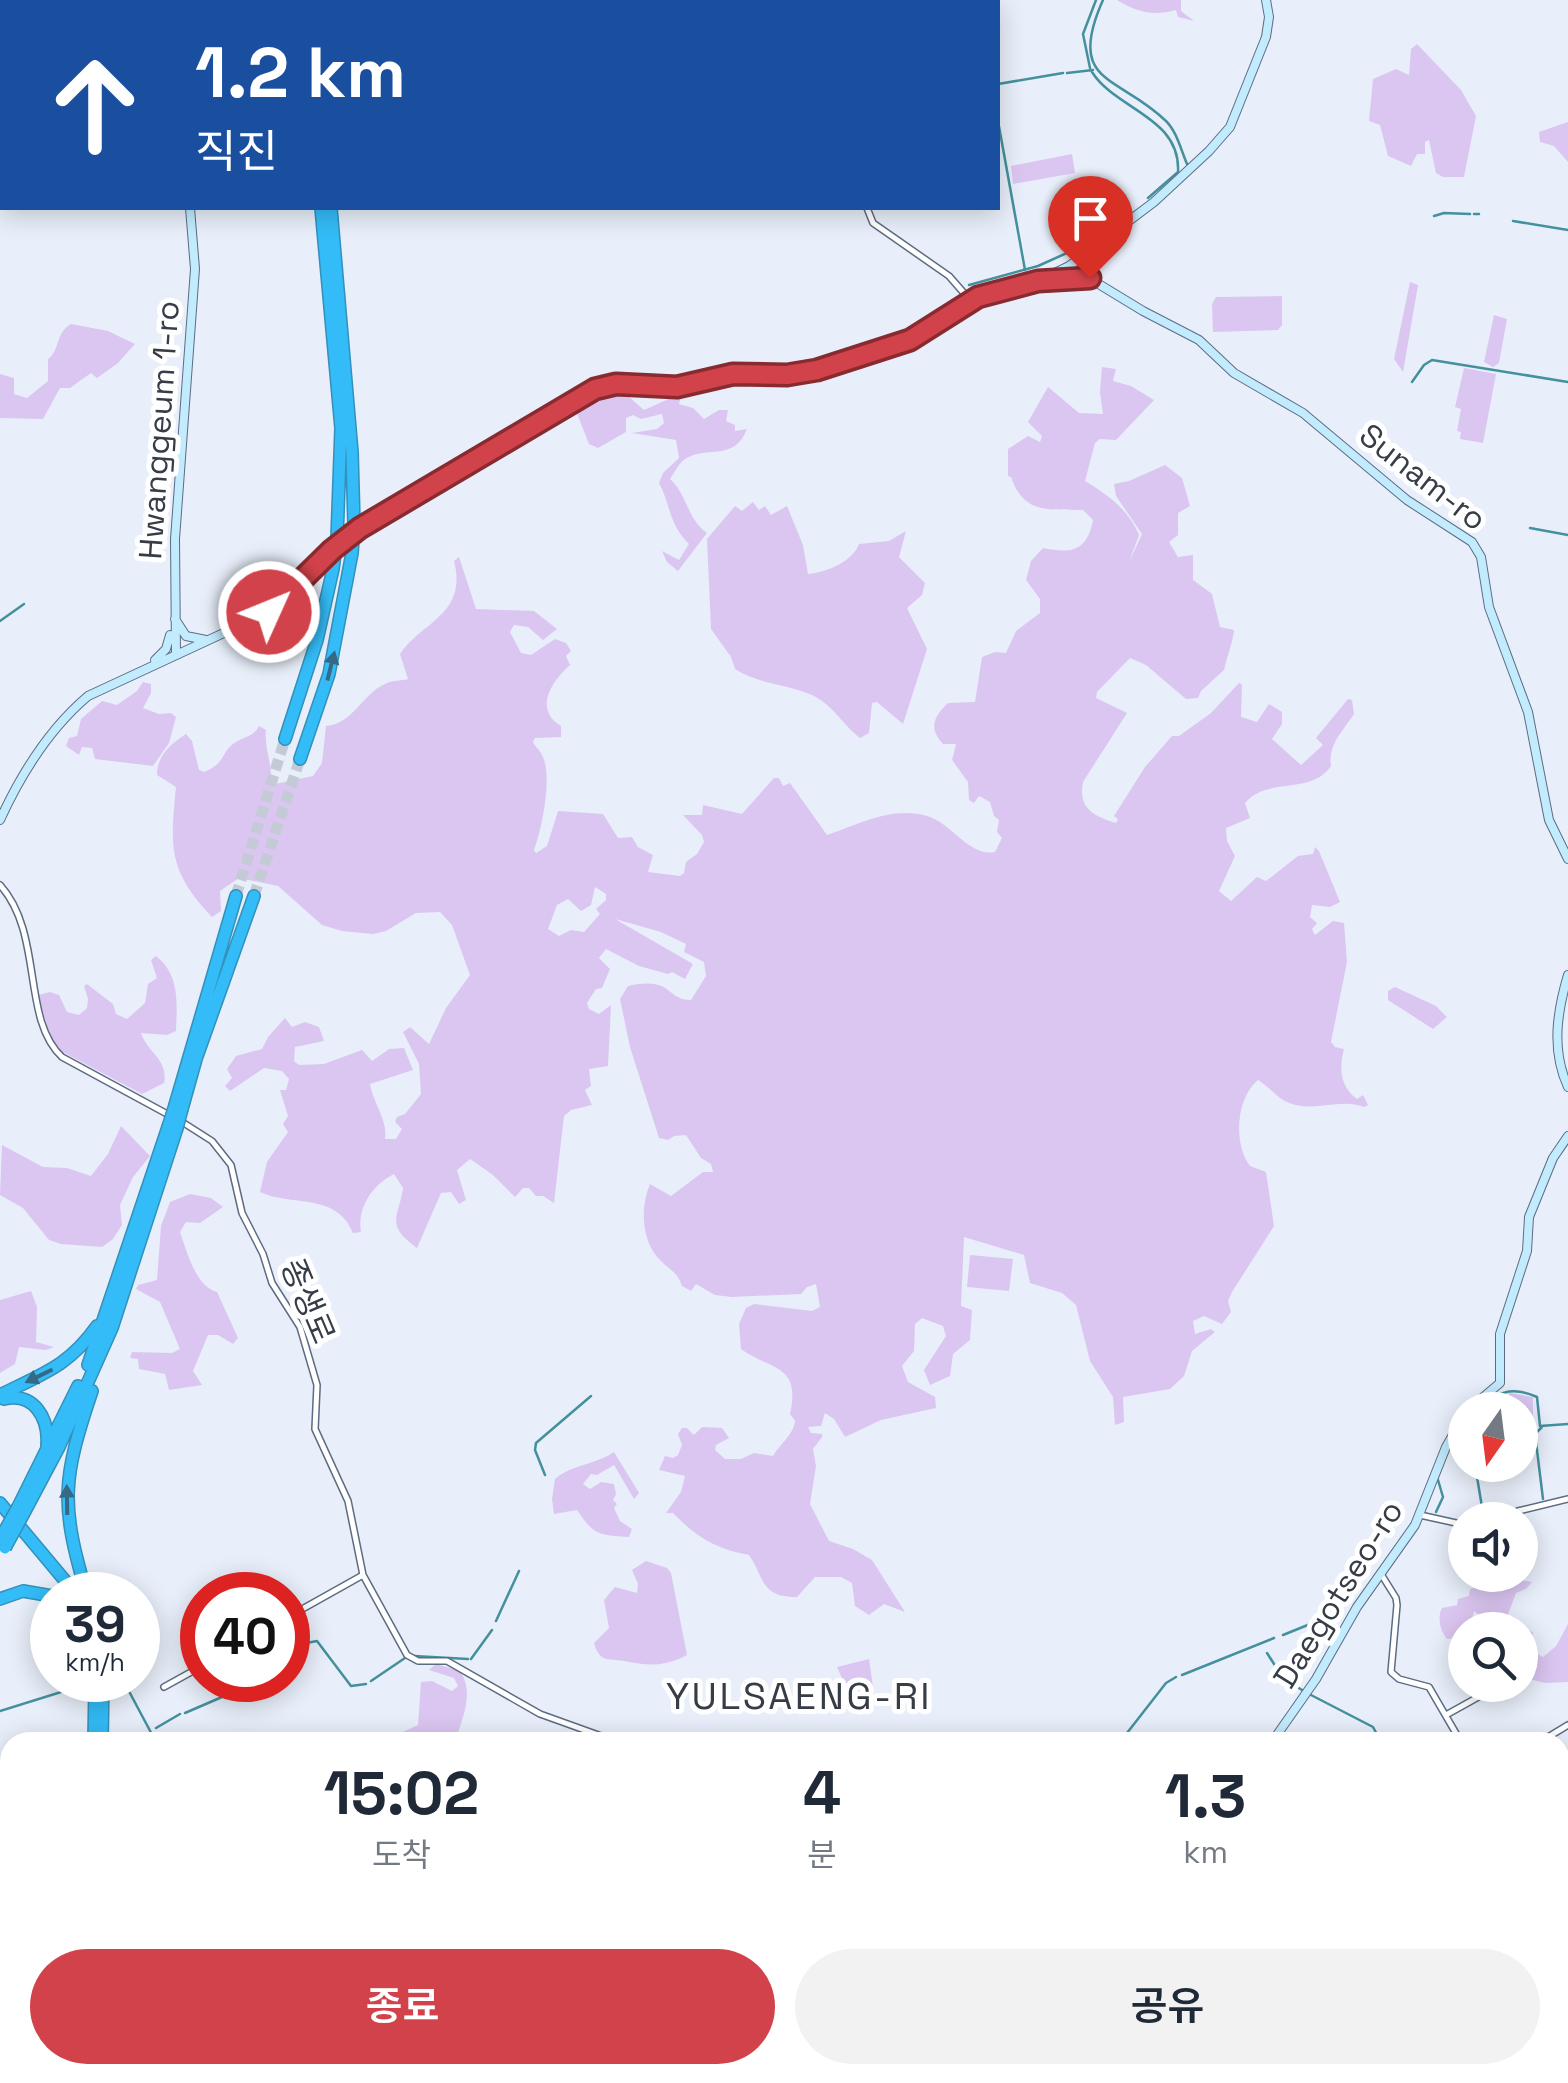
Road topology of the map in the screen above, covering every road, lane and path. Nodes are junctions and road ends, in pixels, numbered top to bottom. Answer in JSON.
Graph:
{"nodes":[{"id":1,"x":1266,"y":0,"type":"edge"},
{"id":2,"x":190,"y":210,"type":"edge"},
{"id":3,"x":321,"y":210,"type":"edge"},
{"id":4,"x":331,"y":210,"type":"edge"},
{"id":5,"x":868,"y":210,"type":"edge"},
{"id":6,"x":1085,"y":256,"type":"junction"},
{"id":7,"x":1069,"y":266,"type":"junction"},
{"id":8,"x":1088,"y":277,"type":"junction"},
{"id":9,"x":1038,"y":281,"type":"junction"},
{"id":10,"x":970,"y":300,"type":"junction"},
{"id":11,"x":173,"y":616,"type":"junction"},
{"id":12,"x":212,"y":640,"type":"junction"},
{"id":13,"x":176,"y":656,"type":"junction"},
{"id":14,"x":145,"y":668,"type":"junction"},
{"id":15,"x":285,"y":739,"type":"tunnel mouth"},
{"id":16,"x":300,"y":758,"type":"tunnel mouth"},
{"id":17,"x":0,"y":820,"type":"edge"},
{"id":18,"x":1568,"y":859,"type":"edge"},
{"id":19,"x":0,"y":885,"type":"edge"},
{"id":20,"x":236,"y":896,"type":"tunnel mouth"},
{"id":21,"x":254,"y":896,"type":"tunnel mouth"},
{"id":22,"x":1568,"y":975,"type":"edge"},
{"id":23,"x":1568,"y":1086,"type":"edge"},
{"id":24,"x":178,"y":1107,"type":"junction"},
{"id":25,"x":172,"y":1128,"type":"junction"},
{"id":26,"x":1568,"y":1136,"type":"edge"},
{"id":27,"x":112,"y":1295,"type":"junction"},
{"id":28,"x":112,"y":1328,"type":"junction"},
{"id":29,"x":1490,"y":1392,"type":"edge"},
{"id":30,"x":0,"y":1398,"type":"edge"},
{"id":31,"x":1448,"y":1444,"type":"edge"},
{"id":32,"x":36,"y":1472,"type":"junction"},
{"id":33,"x":1568,"y":1499,"type":"edge"},
{"id":34,"x":0,"y":1506,"type":"edge"},
{"id":35,"x":1538,"y":1506,"type":"edge"},
{"id":36,"x":21,"y":1510,"type":"junction"},
{"id":37,"x":1420,"y":1515,"type":"junction"},
{"id":38,"x":1448,"y":1521,"type":"edge"},
{"id":39,"x":2,"y":1548,"type":"edge"},
{"id":40,"x":55,"y":1572,"type":"edge"},
{"id":41,"x":81,"y":1572,"type":"edge"},
{"id":42,"x":1380,"y":1574,"type":"junction"},
{"id":43,"x":363,"y":1575,"type":"junction"},
{"id":44,"x":30,"y":1592,"type":"edge"},
{"id":45,"x":0,"y":1599,"type":"edge"},
{"id":46,"x":310,"y":1605,"type":"edge"},
{"id":47,"x":180,"y":1678,"type":"edge"},
{"id":48,"x":164,"y":1687,"type":"dead end"},
{"id":49,"x":99,"y":1702,"type":"edge"},
{"id":50,"x":99,"y":1702,"type":"edge"},
{"id":51,"x":1469,"y":1702,"type":"edge"},
{"id":52,"x":1446,"y":1715,"type":"junction"},
{"id":53,"x":95,"y":1732,"type":"edge"},
{"id":54,"x":101,"y":1732,"type":"edge"},
{"id":55,"x":590,"y":1732,"type":"edge"},
{"id":56,"x":1279,"y":1732,"type":"edge"},
{"id":57,"x":1455,"y":1732,"type":"edge"}],
"edges":[{"from":1,"to":6,"type":"street"},
{"from":2,"to":11,"type":"street","name":"Hwanggeum 1-ro"},
{"from":3,"to":15,"type":"highway","bridge":true},
{"from":16,"to":4,"type":"highway","one_way":true,"bridge":true},
{"from":5,"to":10,"type":"street"},
{"from":6,"to":7,"type":"street"},
{"from":6,"to":8,"type":"street"},
{"from":7,"to":8,"type":"street","name":"Sunam-ro"},
{"from":7,"to":9,"type":"street"},
{"from":8,"to":9,"type":"street"},
{"from":8,"to":18,"type":"street","name":"Sunam-ro"},
{"from":9,"to":10,"type":"street"},
{"from":10,"to":12,"type":"street"},
{"from":11,"to":12,"type":"street"},
{"from":11,"to":13,"type":"street","name":"Hwanggeum 1-ro"},
{"from":11,"to":14,"type":"street"},
{"from":12,"to":13,"type":"street"},
{"from":13,"to":14,"type":"street"},
{"from":14,"to":17,"type":"street"},
{"from":19,"to":43,"type":"street","name":"종생로"},
{"from":20,"to":24,"type":"highway"},
{"from":21,"to":24,"type":"highway"},
{"from":22,"to":23,"type":"street"},
{"from":24,"to":25,"type":"highway","bridge":true},
{"from":25,"to":27,"type":"highway"},
{"from":25,"to":28,"type":"highway"},
{"from":26,"to":29,"type":"street","name":"Daegotseo-ro"},
{"from":27,"to":30,"type":"highway","one_way":true},
{"from":27,"to":32,"type":"highway"},
{"from":28,"to":36,"type":"highway"},
{"from":41,"to":28,"type":"highway","one_way":true},
{"from":30,"to":32,"type":"highway"},
{"from":31,"to":37,"type":"street","name":"Daegotseo-ro"},
{"from":32,"to":36,"type":"highway"},
{"from":33,"to":35,"type":"street"},
{"from":34,"to":40,"type":"highway"},
{"from":36,"to":39,"type":"highway","bridge":true},
{"from":37,"to":38,"type":"street"},
{"from":37,"to":42,"type":"street","name":"Daegotseo-ro"},
{"from":42,"to":52,"type":"street"},
{"from":42,"to":56,"type":"street","name":"Daegotseo-ro"},
{"from":43,"to":46,"type":"street"},
{"from":43,"to":55,"type":"street","name":"종생로"},
{"from":44,"to":45,"type":"highway"},
{"from":47,"to":48,"type":"street"},
{"from":49,"to":53,"type":"highway"},
{"from":50,"to":54,"type":"highway"},
{"from":51,"to":52,"type":"street"},
{"from":52,"to":57,"type":"street"}]}
